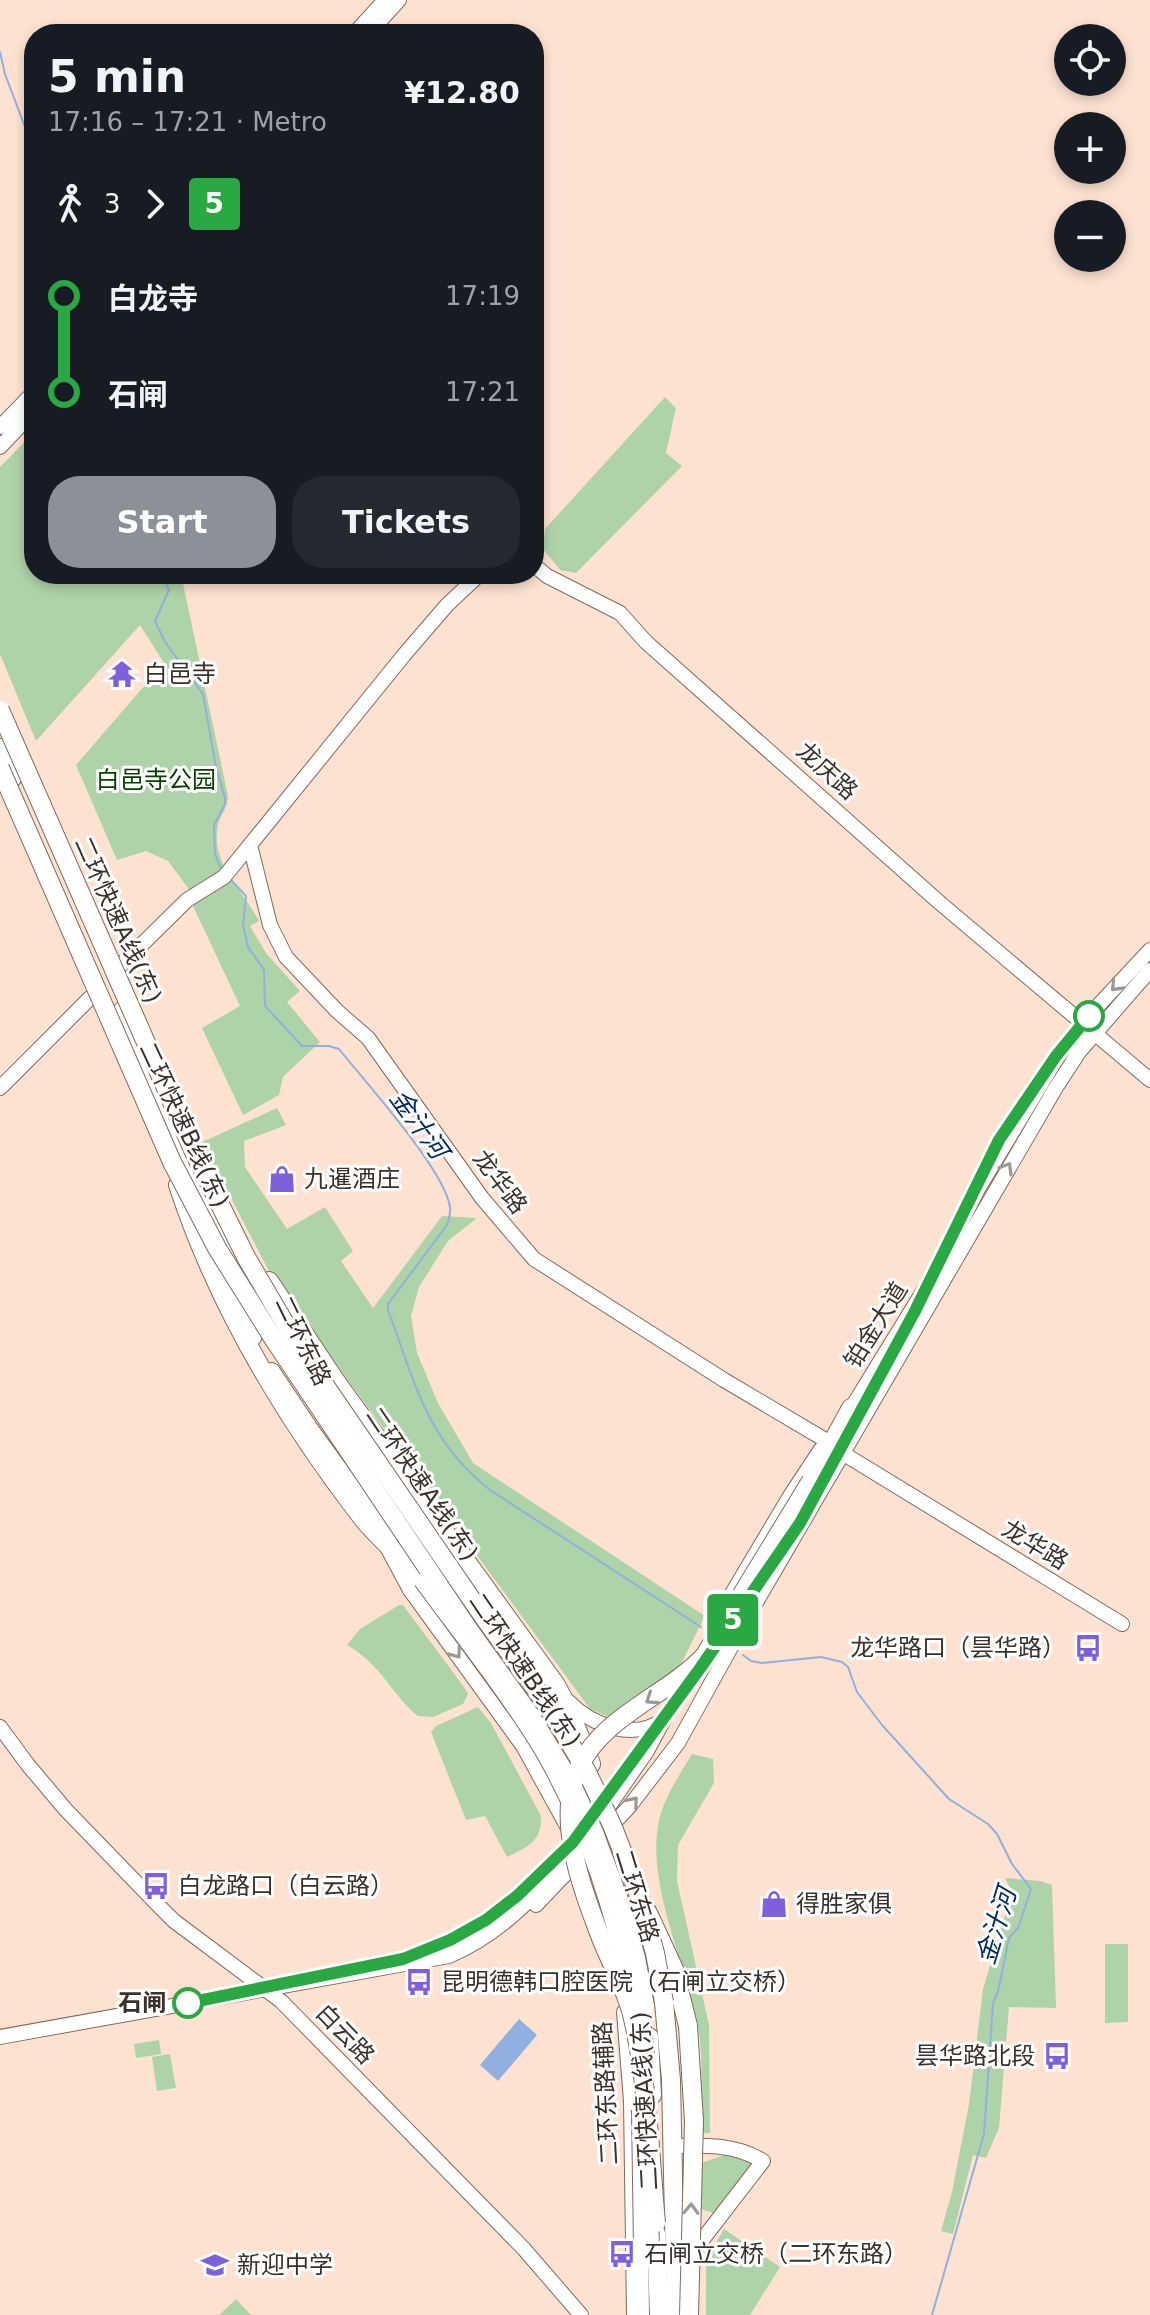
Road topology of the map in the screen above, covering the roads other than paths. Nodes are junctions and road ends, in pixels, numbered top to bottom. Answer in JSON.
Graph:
{"nodes":[{"id":1,"x":385,"y":0,"type":"edge"},
{"id":2,"x":399,"y":0,"type":"edge"},
{"id":3,"x":363,"y":24,"type":"edge"},
{"id":4,"x":377,"y":24,"type":"edge"},
{"id":5,"x":24,"y":402,"type":"edge"},
{"id":6,"x":24,"y":422,"type":"edge"},
{"id":7,"x":0,"y":427,"type":"edge"},
{"id":8,"x":0,"y":447,"type":"edge"},
{"id":9,"x":544,"y":573,"type":"edge"},
{"id":10,"x":469,"y":584,"type":"edge"},
{"id":11,"x":0,"y":700,"type":"edge"},
{"id":12,"x":0,"y":710,"type":"edge"},
{"id":13,"x":1,"y":744,"type":"edge"},
{"id":14,"x":0,"y":768,"type":"edge"},
{"id":15,"x":250,"y":845,"type":"junction"},
{"id":16,"x":1150,"y":950,"type":"edge"},
{"id":17,"x":121,"y":965,"type":"dead end"},
{"id":18,"x":1150,"y":970,"type":"edge"},
{"id":19,"x":91,"y":997,"type":"dead end"},
{"id":20,"x":1082,"y":1023,"type":"junction"},
{"id":21,"x":1095,"y":1032,"type":"junction"},
{"id":22,"x":1150,"y":1080,"type":"edge"},
{"id":23,"x":0,"y":1088,"type":"edge"},
{"id":24,"x":165,"y":1145,"type":"junction"},
{"id":25,"x":201,"y":1169,"type":"junction"},
{"id":26,"x":964,"y":1234,"type":"junction"},
{"id":27,"x":272,"y":1323,"type":"junction"},
{"id":28,"x":851,"y":1408,"type":"junction"},
{"id":29,"x":827,"y":1441,"type":"junction"},
{"id":30,"x":844,"y":1454,"type":"junction"},
{"id":31,"x":369,"y":1509,"type":"junction"},
{"id":32,"x":351,"y":1519,"type":"dead end"},
{"id":33,"x":385,"y":1543,"type":"junction"},
{"id":34,"x":421,"y":1582,"type":"junction"},
{"id":35,"x":1122,"y":1624,"type":"dead end"},
{"id":36,"x":493,"y":1632,"type":"junction"},
{"id":37,"x":678,"y":1694,"type":"junction"},
{"id":38,"x":562,"y":1695,"type":"junction"},
{"id":39,"x":701,"y":1703,"type":"junction"},
{"id":40,"x":667,"y":1716,"type":"junction"},
{"id":41,"x":0,"y":1727,"type":"edge"},
{"id":42,"x":610,"y":1818,"type":"junction"},
{"id":43,"x":579,"y":1854,"type":"junction"},
{"id":44,"x":639,"y":1893,"type":"junction"},
{"id":45,"x":618,"y":1978,"type":"junction"},
{"id":46,"x":272,"y":1993,"type":"junction"},
{"id":47,"x":0,"y":2037,"type":"edge"},
{"id":48,"x":0,"y":2046,"type":"edge"},
{"id":49,"x":674,"y":2146,"type":"junction"},
{"id":50,"x":656,"y":2223,"type":"junction"},
{"id":51,"x":646,"y":2250,"type":"junction"},
{"id":52,"x":676,"y":2277,"type":"junction"},
{"id":53,"x":581,"y":2315,"type":"edge"},
{"id":54,"x":634,"y":2315,"type":"edge"},
{"id":55,"x":642,"y":2315,"type":"edge"},
{"id":56,"x":656,"y":2315,"type":"edge"},
{"id":57,"x":676,"y":2315,"type":"edge"},
{"id":58,"x":689,"y":2315,"type":"edge"}],
"edges":[{"from":1,"to":3,"type":"main road"},
{"from":2,"to":4,"type":"main road"},
{"from":5,"to":7,"type":"main road"},
{"from":6,"to":8,"type":"main road"},
{"from":9,"to":20,"type":"main road","name":"龙庆路"},
{"from":10,"to":15,"type":"main road"},
{"from":11,"to":13,"type":"main road"},
{"from":12,"to":25,"type":"highway","name":"二环快速A线(东)","bridge":true},
{"from":13,"to":27,"type":"main road","name":"二环东路"},
{"from":13,"to":31,"type":"main road","name":"二环东路"},
{"from":14,"to":24,"type":"highway","name":"二环快速B线(东)","bridge":true},
{"from":15,"to":17,"type":"main road"},
{"from":15,"to":29,"type":"main road","name":"龙华路"},
{"from":16,"to":20,"type":"main road","name":"铂金大道","one_way":true},
{"from":18,"to":21,"type":"main road","name":"铂金大道"},
{"from":19,"to":23,"type":"main road"},
{"from":20,"to":21,"type":"main road","name":"龙庆路"},
{"from":20,"to":26,"type":"main road","name":"铂金大道"},
{"from":21,"to":22,"type":"main road","name":"龙庆路"},
{"from":26,"to":21,"type":"main road","name":"铂金大道","one_way":true},
{"from":24,"to":33,"type":"highway","bridge":true},
{"from":24,"to":50,"type":"highway","name":"二环快速B线(东)","bridge":true},
{"from":25,"to":38,"type":"highway","bridge":true},
{"from":25,"to":57,"type":"highway","name":"二环快速A线(东)","bridge":true},
{"from":26,"to":28,"type":"main road","name":"铂金大道"},
{"from":26,"to":30,"type":"main road","name":"铂金大道"},
{"from":27,"to":34,"type":"main road","name":"二环东路"},
{"from":27,"to":36,"type":"main road"},
{"from":28,"to":29,"type":"main road","name":"铂金大道"},
{"from":28,"to":45,"type":"highway","one_way":true,"bridge":true},
{"from":29,"to":37,"type":"main road","name":"铂金大道"},
{"from":30,"to":35,"type":"main road","name":"龙华路"},
{"from":30,"to":39,"type":"main road","name":"铂金大道"},
{"from":31,"to":33,"type":"main road"},
{"from":31,"to":34,"type":"main road","name":"二环东路"},
{"from":32,"to":33,"type":"main road"},
{"from":33,"to":34,"type":"highway"},
{"from":34,"to":43,"type":"main road","name":"二环东路辅路","one_way":true},
{"from":34,"to":51,"type":"main road","name":"二环东路","bridge":true},
{"from":36,"to":38,"type":"main road"},
{"from":36,"to":42,"type":"main road"},
{"from":37,"to":39,"type":"main road"},
{"from":37,"to":40,"type":"main road","name":"铂金大道"},
{"from":38,"to":40,"type":"main road"},
{"from":38,"to":42,"type":"highway"},
{"from":42,"to":39,"type":"main road","name":"铂金大道","one_way":true},
{"from":40,"to":42,"type":"main road","name":"铂金大道"},
{"from":41,"to":46,"type":"main road","name":"白云路"},
{"from":42,"to":43,"type":"main road"},
{"from":42,"to":44,"type":"main road"},
{"from":43,"to":45,"type":"main road","name":"二环东路辅路"},
{"from":43,"to":46,"type":"main road"},
{"from":44,"to":49,"type":"main road"},
{"from":58,"to":44,"type":"highway","one_way":true,"bridge":true},
{"from":45,"to":50,"type":"highway","bridge":true},
{"from":45,"to":54,"type":"main road","name":"二环东路辅路"},
{"from":46,"to":47,"type":"main road"},
{"from":46,"to":48,"type":"main road"},
{"from":46,"to":53,"type":"main road","name":"白云路"},
{"from":49,"to":52,"type":"main road"},
{"from":49,"to":52,"type":"main road"},
{"from":50,"to":56,"type":"highway","name":"二环快速B线(东)","bridge":true},
{"from":51,"to":55,"type":"main road","name":"二环东路"},
{"from":51,"to":56,"type":"main road","name":"二环东路"},
{"from":52,"to":57,"type":"main road"}]}
